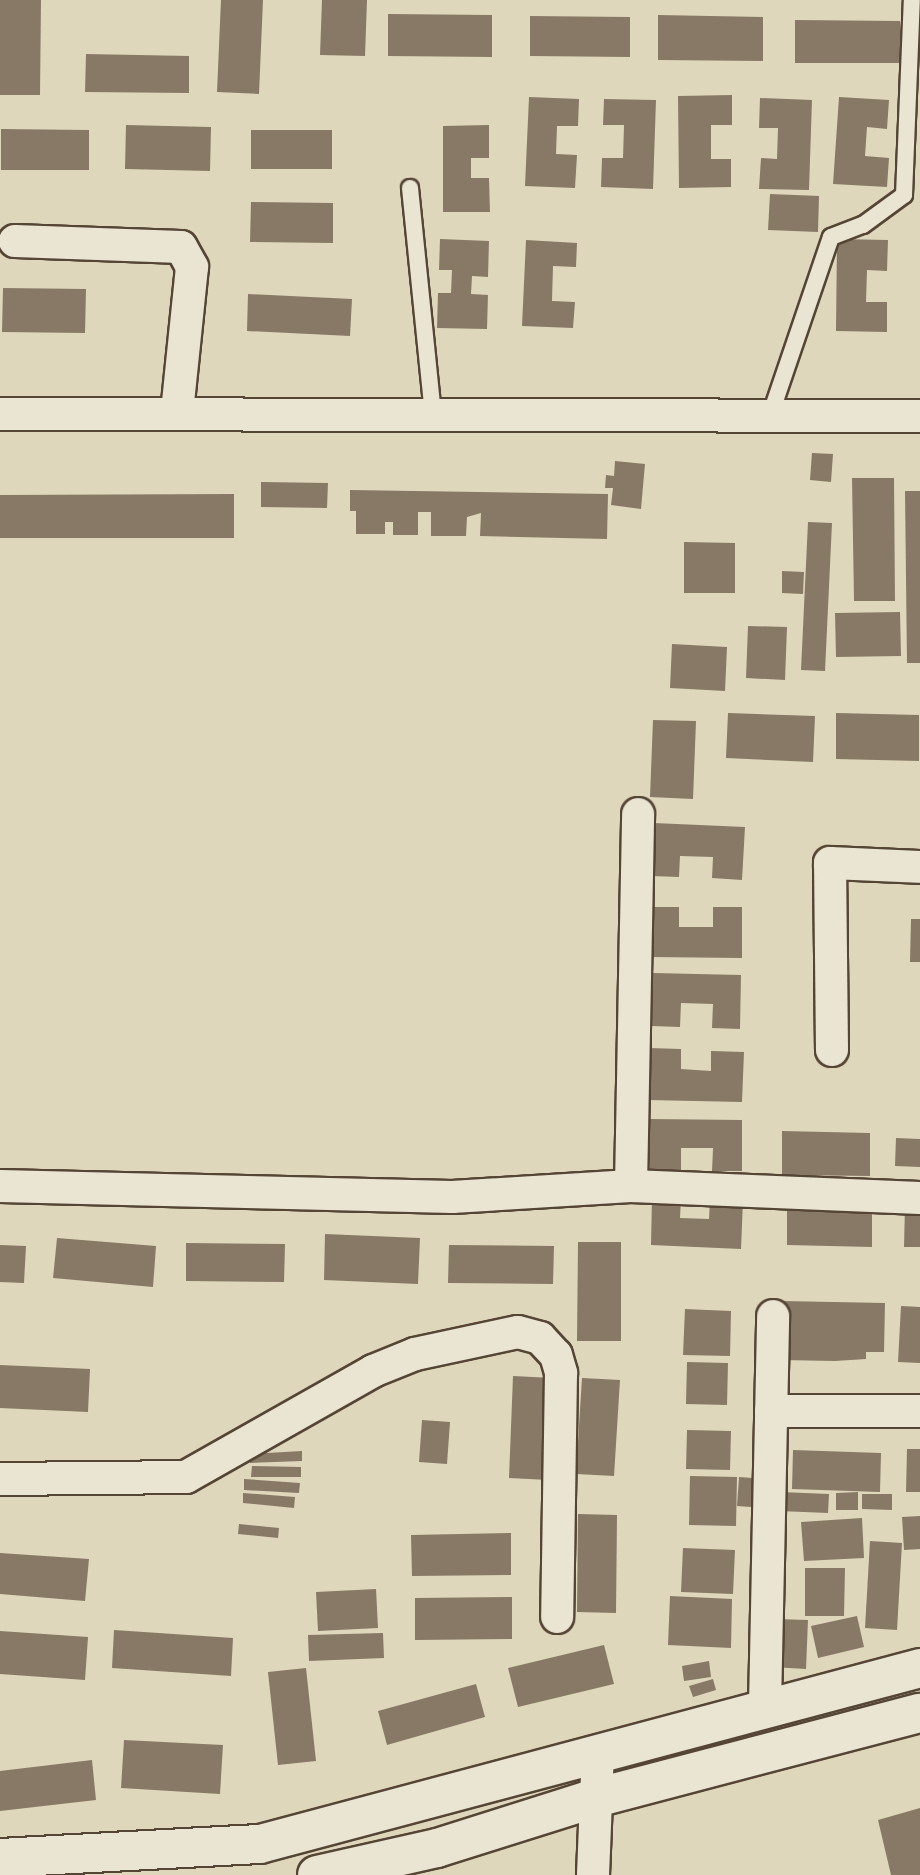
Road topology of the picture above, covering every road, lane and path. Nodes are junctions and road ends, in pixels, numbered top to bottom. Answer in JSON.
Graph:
{"nodes":[{"id":1,"x":912,"y":0,"type":"edge"},
{"id":2,"x":410,"y":188,"type":"dead end"},
{"id":3,"x":15,"y":241,"type":"dead end"},
{"id":4,"x":177,"y":413,"type":"junction"},
{"id":5,"x":0,"y":414,"type":"edge"},
{"id":6,"x":433,"y":415,"type":"junction"},
{"id":7,"x":770,"y":416,"type":"junction"},
{"id":8,"x":920,"y":416,"type":"edge"},
{"id":9,"x":638,"y":814,"type":"dead end"},
{"id":10,"x":920,"y":867,"type":"edge"},
{"id":11,"x":832,"y":1050,"type":"dead end"},
{"id":12,"x":0,"y":1186,"type":"edge"},
{"id":13,"x":631,"y":1186,"type":"junction"},
{"id":14,"x":920,"y":1198,"type":"edge"},
{"id":15,"x":773,"y":1316,"type":"dead end"},
{"id":16,"x":771,"y":1411,"type":"junction"},
{"id":17,"x":920,"y":1411,"type":"edge"},
{"id":18,"x":0,"y":1479,"type":"edge"},
{"id":19,"x":557,"y":1618,"type":"dead end"},
{"id":20,"x":920,"y":1668,"type":"edge"},
{"id":21,"x":765,"y":1706,"type":"junction"},
{"id":22,"x":920,"y":1713,"type":"edge"},
{"id":23,"x":883,"y":1723,"type":"junction"},
{"id":24,"x":920,"y":1732,"type":"edge"},
{"id":25,"x":598,"y":1752,"type":"junction"},
{"id":26,"x":599,"y":1797,"type":"junction"},
{"id":27,"x":0,"y":1858,"type":"edge"},
{"id":28,"x":317,"y":1875,"type":"edge"},
{"id":29,"x":593,"y":1875,"type":"edge"}],
"edges":[{"from":1,"to":7,"type":"lane"},
{"from":2,"to":6,"type":"lane"},
{"from":3,"to":4,"type":"street"},
{"from":4,"to":5,"type":"street"},
{"from":4,"to":6,"type":"street"},
{"from":6,"to":7,"type":"street"},
{"from":7,"to":8,"type":"street"},
{"from":9,"to":13,"type":"street"},
{"from":10,"to":11,"type":"street"},
{"from":12,"to":13,"type":"street"},
{"from":13,"to":14,"type":"street"},
{"from":15,"to":16,"type":"street"},
{"from":16,"to":17,"type":"street"},
{"from":16,"to":21,"type":"street"},
{"from":18,"to":19,"type":"street"},
{"from":20,"to":21,"type":"main road"},
{"from":21,"to":25,"type":"main road"},
{"from":22,"to":23,"type":"main road"},
{"from":23,"to":24,"type":"lane"},
{"from":23,"to":26,"type":"main road"},
{"from":25,"to":26,"type":"street"},
{"from":25,"to":27,"type":"main road"},
{"from":26,"to":28,"type":"main road"},
{"from":26,"to":29,"type":"street"}]}
